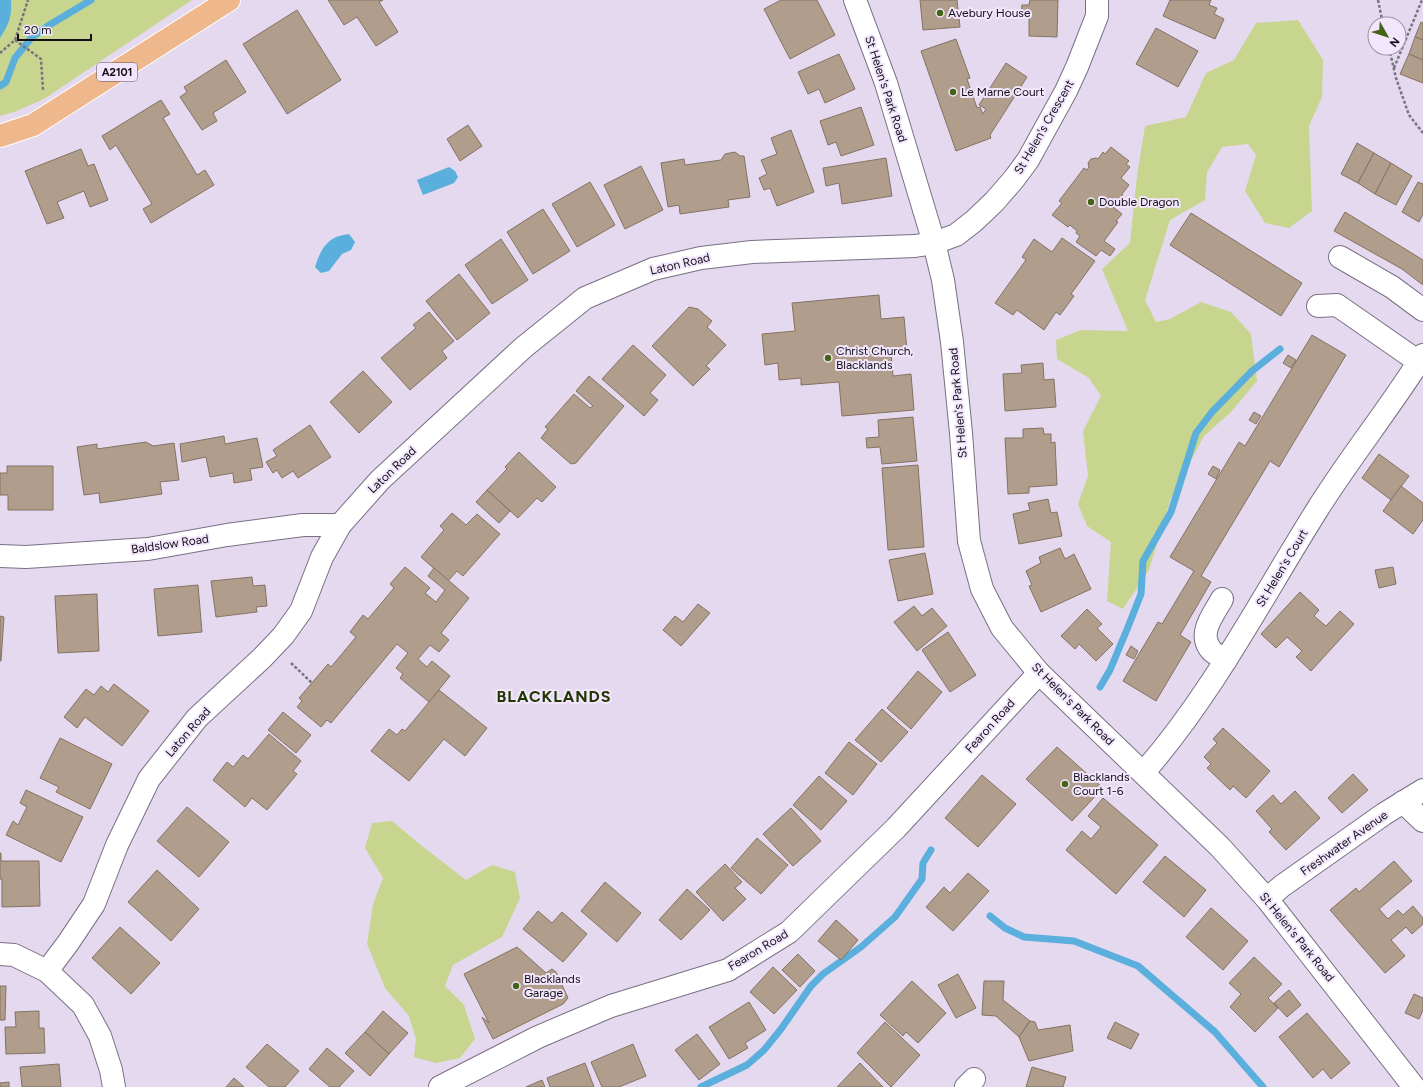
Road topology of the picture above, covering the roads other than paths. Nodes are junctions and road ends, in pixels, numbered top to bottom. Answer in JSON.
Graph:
{"nodes":[{"id":1,"x":229,"y":0,"type":"edge"},
{"id":2,"x":855,"y":0,"type":"edge"},
{"id":3,"x":1097,"y":0,"type":"edge"},
{"id":4,"x":0,"y":136,"type":"edge"},
{"id":5,"x":934,"y":243,"type":"junction"},
{"id":6,"x":1340,"y":257,"type":"dead end"},
{"id":7,"x":1318,"y":306,"type":"dead end"},
{"id":8,"x":1423,"y":310,"type":"edge"},
{"id":9,"x":1421,"y":358,"type":"edge"},
{"id":10,"x":340,"y":525,"type":"junction"},
{"id":11,"x":0,"y":556,"type":"edge"},
{"id":12,"x":1222,"y":599,"type":"dead end"},
{"id":13,"x":1226,"y":660,"type":"junction"},
{"id":14,"x":1039,"y":673,"type":"junction"},
{"id":15,"x":1144,"y":772,"type":"junction"},
{"id":16,"x":1423,"y":790,"type":"edge"},
{"id":17,"x":1403,"y":802,"type":"junction"},
{"id":18,"x":1423,"y":821,"type":"edge"},
{"id":19,"x":1267,"y":899,"type":"junction"},
{"id":20,"x":0,"y":954,"type":"edge"},
{"id":21,"x":47,"y":971,"type":"junction"},
{"id":22,"x":114,"y":1087,"type":"edge"},
{"id":23,"x":440,"y":1087,"type":"edge"},
{"id":24,"x":1414,"y":1087,"type":"edge"}],
"edges":[{"from":1,"to":4,"type":"main road","number":"A2101"},
{"from":2,"to":5,"type":"street","name":"St Helen's Park Road"},
{"from":3,"to":5,"type":"street","name":"St Helen's Crescent"},
{"from":5,"to":10,"type":"street","name":"Laton Road"},
{"from":5,"to":14,"type":"street","name":"St Helen's Park Road"},
{"from":6,"to":8,"type":"street"},
{"from":7,"to":9,"type":"street"},
{"from":9,"to":13,"type":"street","name":"St Helen's Court"},
{"from":10,"to":11,"type":"street","name":"Baldslow Road"},
{"from":10,"to":21,"type":"street","name":"Laton Road"},
{"from":12,"to":13,"type":"street"},
{"from":13,"to":15,"type":"street","name":"St Helen's Court"},
{"from":14,"to":15,"type":"street","name":"St Helen's Park Road"},
{"from":14,"to":23,"type":"street","name":"Fearon Road"},
{"from":15,"to":19,"type":"street","name":"St Helen's Park Road"},
{"from":16,"to":17,"type":"street","name":"Freshwater Avenue"},
{"from":17,"to":18,"type":"street"},
{"from":17,"to":19,"type":"street","name":"Freshwater Avenue"},
{"from":19,"to":24,"type":"street","name":"St Helen's Park Road"},
{"from":20,"to":21,"type":"street"},
{"from":21,"to":22,"type":"street"}]}
